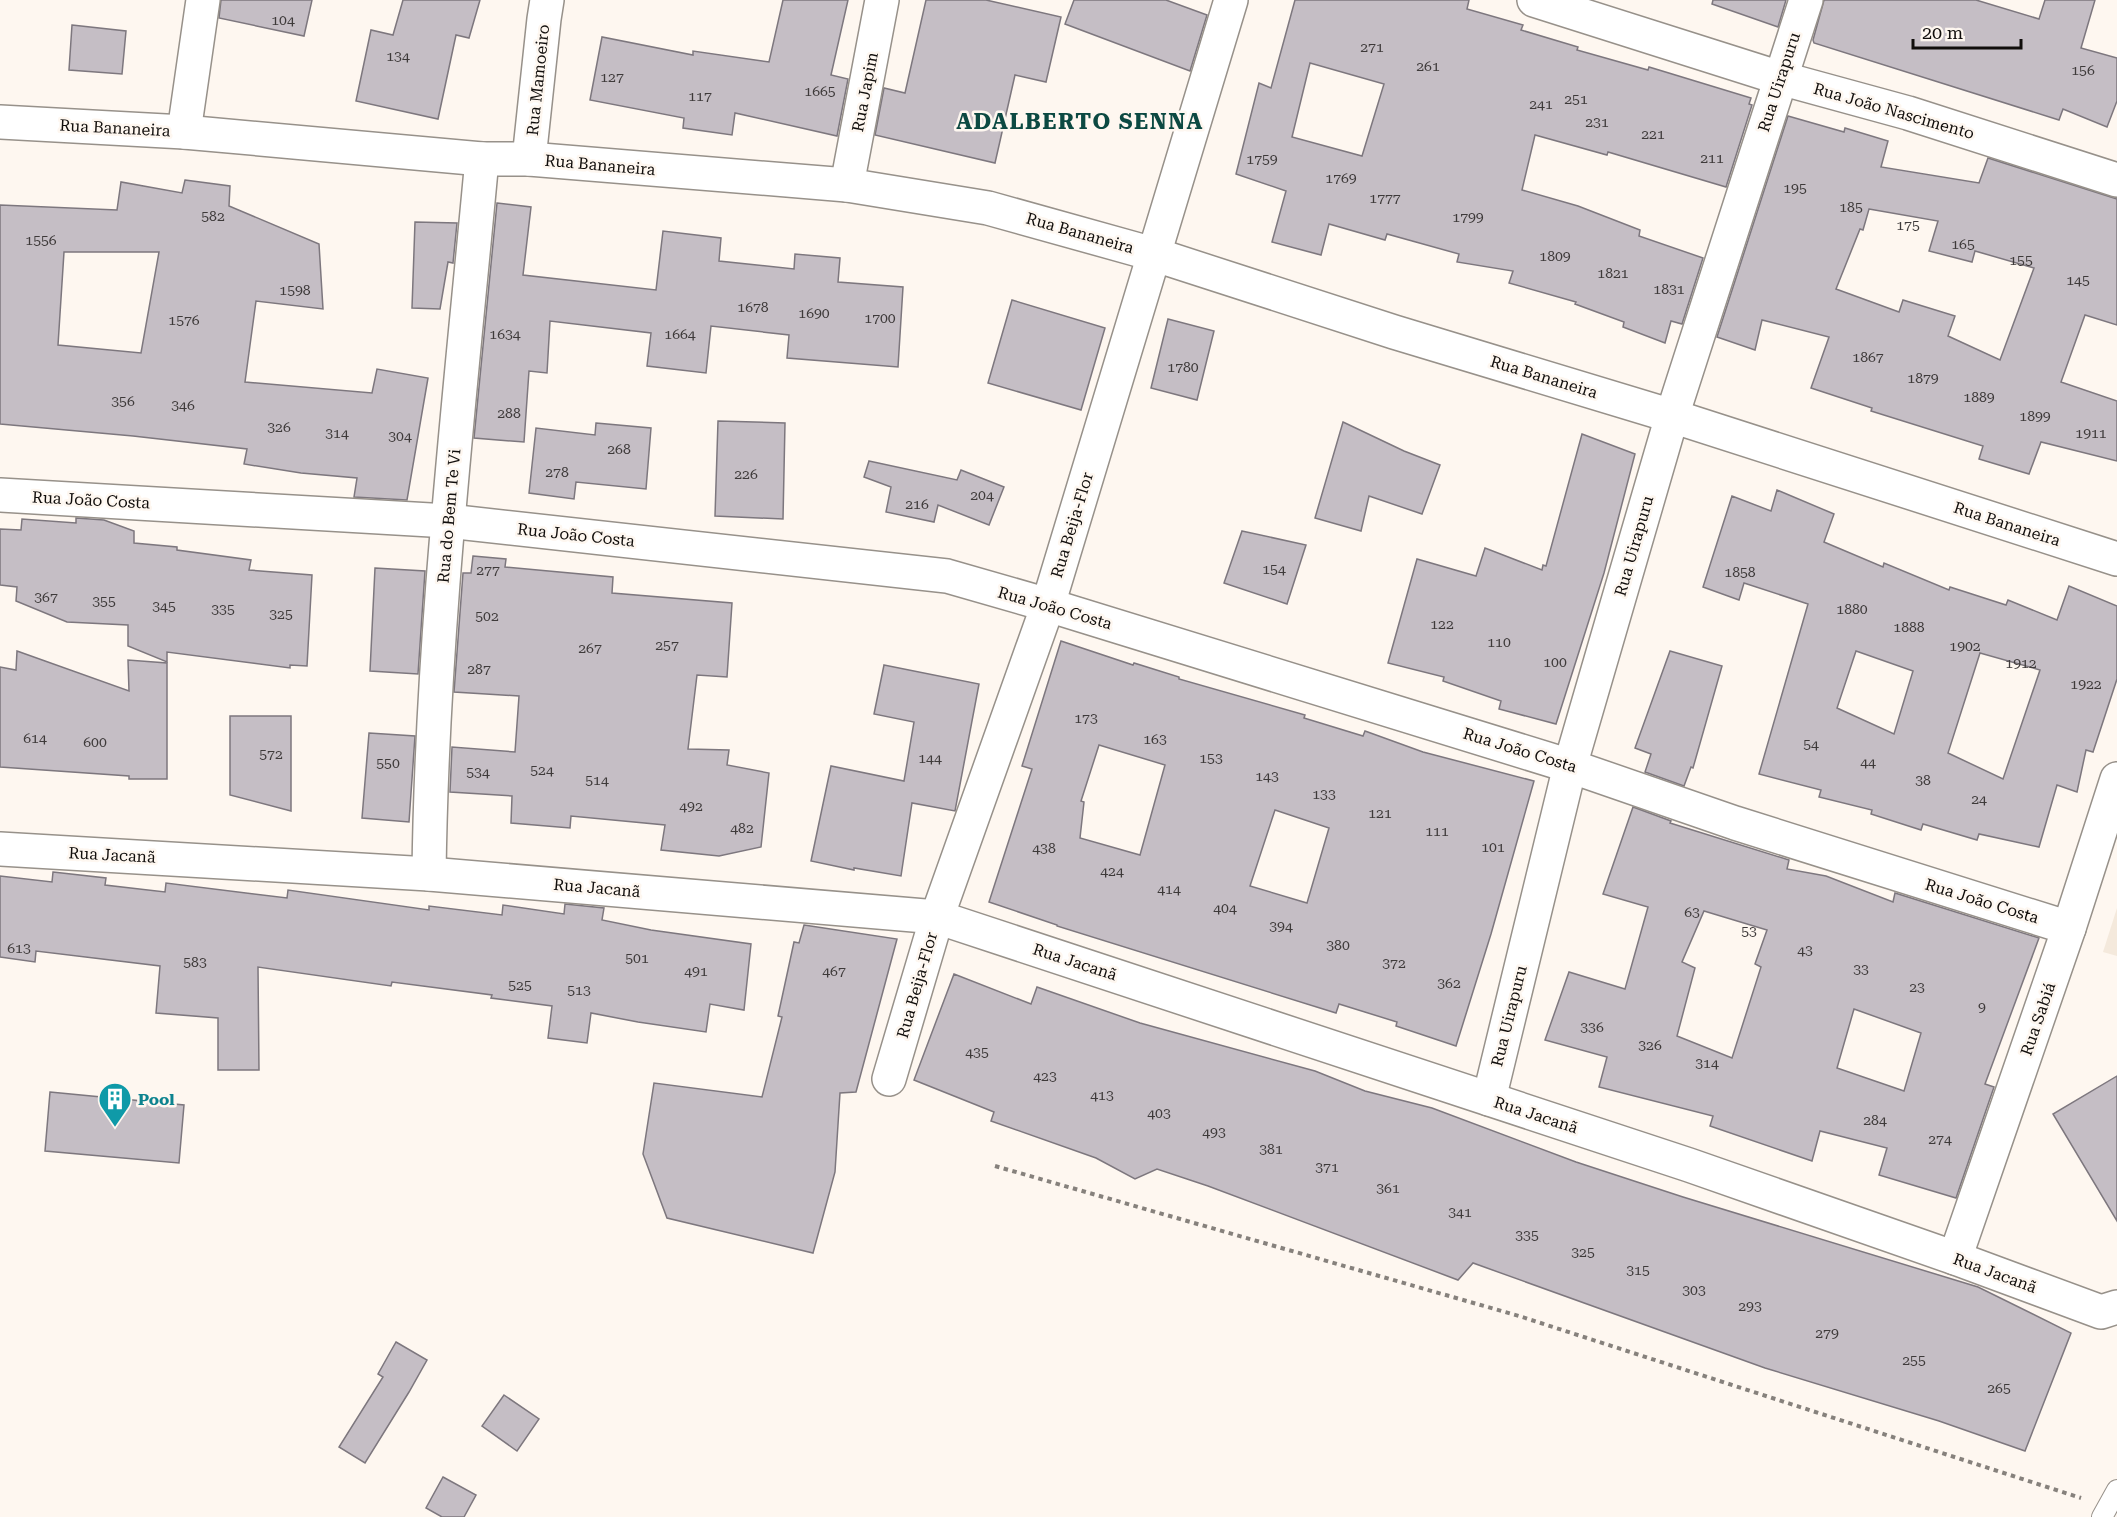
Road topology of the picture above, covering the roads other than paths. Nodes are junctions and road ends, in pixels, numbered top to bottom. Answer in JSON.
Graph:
{"nodes":[{"id":1,"x":203,"y":0,"type":"edge"},
{"id":2,"x":547,"y":0,"type":"edge"},
{"id":3,"x":882,"y":0,"type":"edge"},
{"id":4,"x":1231,"y":0,"type":"edge"},
{"id":5,"x":1534,"y":0,"type":"edge"},
{"id":6,"x":1806,"y":0,"type":"edge"},
{"id":7,"x":1780,"y":78,"type":"junction"},
{"id":8,"x":0,"y":122,"type":"edge"},
{"id":9,"x":184,"y":132,"type":"junction"},
{"id":10,"x":482,"y":159,"type":"junction"},
{"id":11,"x":530,"y":159,"type":"junction"},
{"id":12,"x":2117,"y":180,"type":"edge"},
{"id":13,"x":847,"y":185,"type":"junction"},
{"id":14,"x":1153,"y":254,"type":"junction"},
{"id":15,"x":1672,"y":416,"type":"junction"},
{"id":16,"x":0,"y":495,"type":"edge"},
{"id":17,"x":448,"y":521,"type":"junction"},
{"id":18,"x":2117,"y":560,"type":"edge"},
{"id":19,"x":1048,"y":605,"type":"junction"},
{"id":20,"x":1570,"y":766,"type":"junction"},
{"id":21,"x":2117,"y":779,"type":"edge"},
{"id":22,"x":0,"y":849,"type":"edge"},
{"id":23,"x":429,"y":874,"type":"junction"},
{"id":24,"x":937,"y":917,"type":"junction"},
{"id":25,"x":2069,"y":928,"type":"junction"},
{"id":26,"x":889,"y":1079,"type":"dead end"},
{"id":27,"x":1489,"y":1099,"type":"junction"},
{"id":28,"x":1955,"y":1258,"type":"junction"},
{"id":29,"x":2109,"y":1310,"type":"edge"}],
"edges":[{"from":1,"to":9,"type":"street"},
{"from":2,"to":11,"type":"street","name":"Rua Mamoeiro"},
{"from":3,"to":13,"type":"street","name":"Rua Japim"},
{"from":4,"to":14,"type":"street","name":"Rua Beija-Flor"},
{"from":5,"to":7,"type":"street","name":"Rua João Nascimento"},
{"from":6,"to":7,"type":"street","name":"Rua Uirapuru"},
{"from":7,"to":12,"type":"street","name":"Rua João Nascimento"},
{"from":7,"to":15,"type":"street","name":"Rua Uirapuru"},
{"from":8,"to":9,"type":"street","name":"Rua Bananeira"},
{"from":9,"to":10,"type":"street","name":"Rua Bananeira"},
{"from":10,"to":11,"type":"street","name":"Rua Bananeira"},
{"from":10,"to":17,"type":"street","name":"Rua do Bem Te Vi"},
{"from":11,"to":13,"type":"street","name":"Rua Bananeira"},
{"from":13,"to":14,"type":"street","name":"Rua Bananeira"},
{"from":14,"to":15,"type":"street","name":"Rua Bananeira"},
{"from":14,"to":19,"type":"street","name":"Rua Beija-Flor"},
{"from":15,"to":18,"type":"street","name":"Rua Bananeira"},
{"from":15,"to":20,"type":"street","name":"Rua Uirapuru"},
{"from":16,"to":17,"type":"street","name":"Rua João Costa"},
{"from":17,"to":19,"type":"street","name":"Rua João Costa"},
{"from":17,"to":23,"type":"street","name":"Rua do Bem Te Vi"},
{"from":19,"to":20,"type":"street","name":"Rua João Costa"},
{"from":19,"to":24,"type":"street","name":"Rua Beija-Flor"},
{"from":20,"to":25,"type":"street","name":"Rua João Costa"},
{"from":20,"to":27,"type":"street","name":"Rua Uirapuru"},
{"from":21,"to":25,"type":"street","name":"Rua Sabiá"},
{"from":22,"to":23,"type":"street","name":"Rua Jacanã"},
{"from":23,"to":24,"type":"street","name":"Rua Jacanã"},
{"from":24,"to":26,"type":"street","name":"Rua Beija-Flor"},
{"from":24,"to":27,"type":"street","name":"Rua Jacanã"},
{"from":25,"to":28,"type":"street","name":"Rua Sabiá"},
{"from":27,"to":28,"type":"street","name":"Rua Jacanã"},
{"from":28,"to":29,"type":"street","name":"Rua Jacanã"}]}
